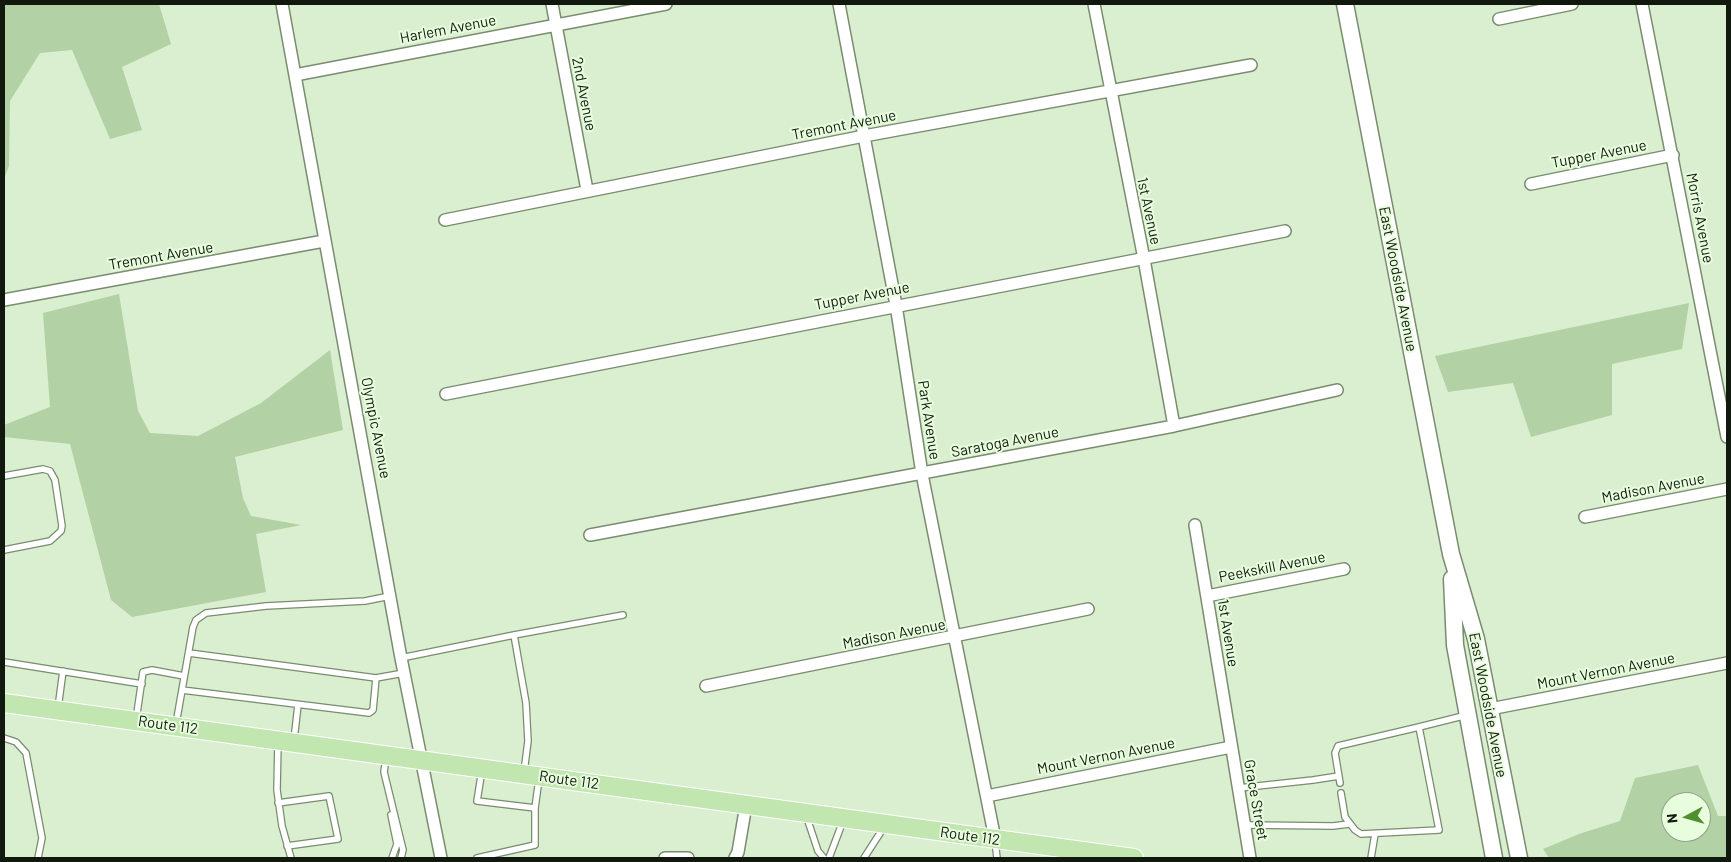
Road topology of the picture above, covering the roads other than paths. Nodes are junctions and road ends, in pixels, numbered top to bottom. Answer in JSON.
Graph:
{"nodes":[{"id":1,"x":282,"y":4,"type":"edge"},
{"id":2,"x":552,"y":4,"type":"edge"},
{"id":3,"x":666,"y":4,"type":"edge"},
{"id":4,"x":838,"y":4,"type":"edge"},
{"id":5,"x":1094,"y":4,"type":"edge"},
{"id":6,"x":1345,"y":4,"type":"edge"},
{"id":7,"x":1572,"y":4,"type":"edge"},
{"id":8,"x":1642,"y":4,"type":"edge"},
{"id":9,"x":1498,"y":19,"type":"dead end"},
{"id":10,"x":556,"y":25,"type":"junction"},
{"id":11,"x":1251,"y":65,"type":"dead end"},
{"id":12,"x":295,"y":75,"type":"junction"},
{"id":13,"x":1109,"y":91,"type":"junction"},
{"id":14,"x":864,"y":136,"type":"junction"},
{"id":15,"x":1672,"y":155,"type":"junction"},
{"id":16,"x":1531,"y":184,"type":"dead end"},
{"id":17,"x":587,"y":190,"type":"junction"},
{"id":18,"x":445,"y":220,"type":"dead end"},
{"id":19,"x":1285,"y":230,"type":"dead end"},
{"id":20,"x":324,"y":241,"type":"junction"},
{"id":21,"x":1144,"y":259,"type":"junction"},
{"id":22,"x":4,"y":300,"type":"edge"},
{"id":23,"x":896,"y":305,"type":"junction"},
{"id":24,"x":1337,"y":390,"type":"dead end"},
{"id":25,"x":446,"y":394,"type":"dead end"},
{"id":26,"x":1174,"y":426,"type":"junction"},
{"id":27,"x":1727,"y":437,"type":"edge"},
{"id":28,"x":922,"y":474,"type":"junction"},
{"id":29,"x":4,"y":476,"type":"edge"},
{"id":30,"x":1727,"y":489,"type":"edge"},
{"id":31,"x":1585,"y":517,"type":"dead end"},
{"id":32,"x":1195,"y":525,"type":"dead end"},
{"id":33,"x":590,"y":535,"type":"dead end"},
{"id":34,"x":4,"y":550,"type":"edge"},
{"id":35,"x":1451,"y":554,"type":"junction"},
{"id":36,"x":1344,"y":569,"type":"dead end"},
{"id":37,"x":391,"y":596,"type":"junction"},
{"id":38,"x":1207,"y":596,"type":"junction"},
{"id":39,"x":1088,"y":609,"type":"dead end"},
{"id":40,"x":623,"y":614,"type":"dead end"},
{"id":41,"x":514,"y":635,"type":"junction"},
{"id":42,"x":955,"y":637,"type":"junction"},
{"id":43,"x":188,"y":653,"type":"junction"},
{"id":44,"x":401,"y":658,"type":"junction"},
{"id":45,"x":4,"y":662,"type":"edge"},
{"id":46,"x":1727,"y":663,"type":"edge"},
{"id":47,"x":63,"y":671,"type":"junction"},
{"id":48,"x":404,"y":673,"type":"junction"},
{"id":49,"x":184,"y":676,"type":"junction"},
{"id":50,"x":376,"y":678,"type":"junction"},
{"id":51,"x":142,"y":684,"type":"junction"},
{"id":52,"x":706,"y":686,"type":"dead end"},
{"id":53,"x":182,"y":690,"type":"junction"},
{"id":54,"x":4,"y":703,"type":"edge"},
{"id":55,"x":298,"y":705,"type":"junction"},
{"id":56,"x":1490,"y":709,"type":"junction"},
{"id":57,"x":57,"y":710,"type":"junction"},
{"id":58,"x":1467,"y":715,"type":"junction"},
{"id":59,"x":136,"y":721,"type":"junction"},
{"id":60,"x":176,"y":726,"type":"junction"},
{"id":61,"x":1419,"y":728,"type":"junction"},
{"id":62,"x":4,"y":738,"type":"edge"},
{"id":63,"x":286,"y":741,"type":"junction"},
{"id":64,"x":1231,"y":747,"type":"junction"},
{"id":65,"x":386,"y":755,"type":"junction"},
{"id":66,"x":421,"y":760,"type":"junction"},
{"id":67,"x":483,"y":768,"type":"junction"},
{"id":68,"x":532,"y":775,"type":"junction"},
{"id":69,"x":1338,"y":776,"type":"junction"},
{"id":70,"x":1340,"y":783,"type":"dead end"},
{"id":71,"x":1239,"y":788,"type":"junction"},
{"id":72,"x":1342,"y":793,"type":"dead end"},
{"id":73,"x":987,"y":796,"type":"junction"},
{"id":74,"x":391,"y":799,"type":"junction"},
{"id":75,"x":278,"y":803,"type":"junction"},
{"id":76,"x":746,"y":805,"type":"junction"},
{"id":77,"x":535,"y":808,"type":"junction"},
{"id":78,"x":805,"y":813,"type":"junction"},
{"id":79,"x":844,"y":818,"type":"junction"},
{"id":80,"x":886,"y":824,"type":"junction"},
{"id":81,"x":1349,"y":824,"type":"junction"},
{"id":82,"x":1246,"y":825,"type":"junction"},
{"id":83,"x":1375,"y":834,"type":"junction"},
{"id":84,"x":995,"y":839,"type":"junction"},
{"id":85,"x":287,"y":846,"type":"junction"},
{"id":86,"x":38,"y":858,"type":"edge"},
{"id":87,"x":291,"y":858,"type":"edge"},
{"id":88,"x":392,"y":858,"type":"edge"},
{"id":89,"x":401,"y":858,"type":"edge"},
{"id":90,"x":441,"y":858,"type":"edge"},
{"id":91,"x":477,"y":858,"type":"edge"},
{"id":92,"x":665,"y":858,"type":"edge"},
{"id":93,"x":688,"y":858,"type":"edge"},
{"id":94,"x":735,"y":858,"type":"edge"},
{"id":95,"x":824,"y":858,"type":"edge"},
{"id":96,"x":829,"y":858,"type":"edge"},
{"id":97,"x":864,"y":858,"type":"edge"},
{"id":98,"x":997,"y":858,"type":"edge"},
{"id":99,"x":1134,"y":858,"type":"edge"},
{"id":100,"x":1250,"y":858,"type":"edge"},
{"id":101,"x":1371,"y":858,"type":"edge"},
{"id":102,"x":1494,"y":858,"type":"edge"},
{"id":103,"x":1519,"y":858,"type":"edge"}],
"edges":[{"from":1,"to":12,"type":"street","name":"Olympic Avenue"},
{"from":2,"to":10,"type":"street","name":"2nd Avenue"},
{"from":3,"to":10,"type":"street","name":"Harlem Avenue"},
{"from":4,"to":14,"type":"street","name":"Park Avenue"},
{"from":5,"to":13,"type":"street","name":"1st Avenue"},
{"from":6,"to":35,"type":"main road","name":"East Woodside Avenue"},
{"from":7,"to":9,"type":"street"},
{"from":8,"to":15,"type":"street","name":"Morris Avenue"},
{"from":10,"to":12,"type":"street","name":"Harlem Avenue"},
{"from":10,"to":17,"type":"street","name":"2nd Avenue"},
{"from":11,"to":13,"type":"street","name":"Tremont Avenue"},
{"from":12,"to":20,"type":"street","name":"Olympic Avenue"},
{"from":13,"to":14,"type":"street","name":"Tremont Avenue"},
{"from":13,"to":21,"type":"street","name":"1st Avenue"},
{"from":14,"to":17,"type":"street","name":"Tremont Avenue"},
{"from":14,"to":23,"type":"street","name":"Park Avenue"},
{"from":15,"to":16,"type":"street","name":"Tupper Avenue"},
{"from":15,"to":27,"type":"street","name":"Morris Avenue"},
{"from":17,"to":18,"type":"street","name":"Tremont Avenue"},
{"from":19,"to":21,"type":"street","name":"Tupper Avenue"},
{"from":20,"to":22,"type":"street","name":"Tremont Avenue"},
{"from":20,"to":37,"type":"street","name":"Olympic Avenue"},
{"from":21,"to":23,"type":"street","name":"Tupper Avenue"},
{"from":21,"to":26,"type":"street","name":"1st Avenue"},
{"from":23,"to":25,"type":"street","name":"Tupper Avenue"},
{"from":23,"to":28,"type":"street","name":"Park Avenue"},
{"from":24,"to":26,"type":"street","name":"Saratoga Avenue"},
{"from":26,"to":28,"type":"street","name":"Saratoga Avenue"},
{"from":28,"to":33,"type":"street","name":"Saratoga Avenue"},
{"from":28,"to":42,"type":"street","name":"Park Avenue"},
{"from":29,"to":34,"type":"lane"},
{"from":30,"to":31,"type":"street","name":"Madison Avenue"},
{"from":32,"to":38,"type":"street","name":"1st Avenue"},
{"from":35,"to":56,"type":"main road","name":"East Woodside Avenue"},
{"from":35,"to":58,"type":"main road","name":"East Woodside Avenue"},
{"from":36,"to":38,"type":"street","name":"Peekskill Avenue"},
{"from":37,"to":43,"type":"lane"},
{"from":37,"to":44,"type":"street","name":"Olympic Avenue"},
{"from":38,"to":64,"type":"street","name":"1st Avenue"},
{"from":39,"to":42,"type":"street","name":"Madison Avenue"},
{"from":40,"to":41,"type":"lane"},
{"from":41,"to":44,"type":"lane"},
{"from":41,"to":68,"type":"lane"},
{"from":42,"to":52,"type":"street","name":"Madison Avenue"},
{"from":42,"to":73,"type":"street","name":"Park Avenue"},
{"from":43,"to":49,"type":"lane"},
{"from":43,"to":50,"type":"lane"},
{"from":44,"to":48,"type":"street","name":"Olympic Avenue"},
{"from":45,"to":47,"type":"lane"},
{"from":46,"to":56,"type":"street","name":"Mount Vernon Avenue"},
{"from":47,"to":51,"type":"lane"},
{"from":47,"to":57,"type":"lane"},
{"from":48,"to":50,"type":"lane"},
{"from":48,"to":66,"type":"street","name":"Olympic Avenue"},
{"from":49,"to":51,"type":"lane"},
{"from":49,"to":53,"type":"lane"},
{"from":50,"to":55,"type":"lane"},
{"from":51,"to":59,"type":"lane"},
{"from":53,"to":55,"type":"lane"},
{"from":53,"to":60,"type":"lane"},
{"from":54,"to":57,"type":"main road","name":"Route 112"},
{"from":55,"to":63,"type":"lane"},
{"from":56,"to":103,"type":"main road","name":"East Woodside Avenue"},
{"from":57,"to":59,"type":"main road","name":"Route 112"},
{"from":58,"to":61,"type":"lane"},
{"from":58,"to":102,"type":"main road","name":"East Woodside Avenue"},
{"from":59,"to":60,"type":"main road","name":"Route 112"},
{"from":60,"to":63,"type":"main road","name":"Route 112"},
{"from":61,"to":69,"type":"lane"},
{"from":61,"to":83,"type":"lane"},
{"from":62,"to":86,"type":"lane"},
{"from":63,"to":65,"type":"main road","name":"Route 112"},
{"from":63,"to":75,"type":"lane"},
{"from":64,"to":71,"type":"street","name":"Grace Street"},
{"from":64,"to":73,"type":"street","name":"Mount Vernon Avenue"},
{"from":65,"to":66,"type":"main road","name":"Route 112"},
{"from":65,"to":74,"type":"lane"},
{"from":66,"to":67,"type":"main road","name":"Route 112"},
{"from":66,"to":90,"type":"street","name":"Olympic Avenue"},
{"from":67,"to":68,"type":"main road","name":"Route 112"},
{"from":67,"to":77,"type":"lane"},
{"from":68,"to":76,"type":"main road","name":"Route 112"},
{"from":68,"to":77,"type":"lane"},
{"from":69,"to":70,"type":"lane"},
{"from":69,"to":71,"type":"lane"},
{"from":71,"to":82,"type":"street","name":"Grace Street"},
{"from":72,"to":81,"type":"lane"},
{"from":73,"to":84,"type":"street","name":"Park Avenue"},
{"from":74,"to":88,"type":"lane"},
{"from":74,"to":89,"type":"lane"},
{"from":75,"to":85,"type":"lane"},
{"from":75,"to":85,"type":"lane"},
{"from":76,"to":78,"type":"main road","name":"Route 112"},
{"from":76,"to":94,"type":"street"},
{"from":77,"to":91,"type":"lane"},
{"from":78,"to":79,"type":"main road","name":"Route 112"},
{"from":78,"to":95,"type":"lane"},
{"from":79,"to":80,"type":"main road","name":"Route 112"},
{"from":79,"to":96,"type":"lane"},
{"from":80,"to":84,"type":"main road","name":"Route 112"},
{"from":80,"to":97,"type":"lane"},
{"from":81,"to":82,"type":"lane"},
{"from":81,"to":83,"type":"lane"},
{"from":82,"to":100,"type":"street","name":"Grace Street"},
{"from":83,"to":101,"type":"lane"},
{"from":84,"to":98,"type":"lane"},
{"from":84,"to":99,"type":"main road","name":"Route 112"},
{"from":85,"to":87,"type":"lane"},
{"from":92,"to":93,"type":"street"}]}
